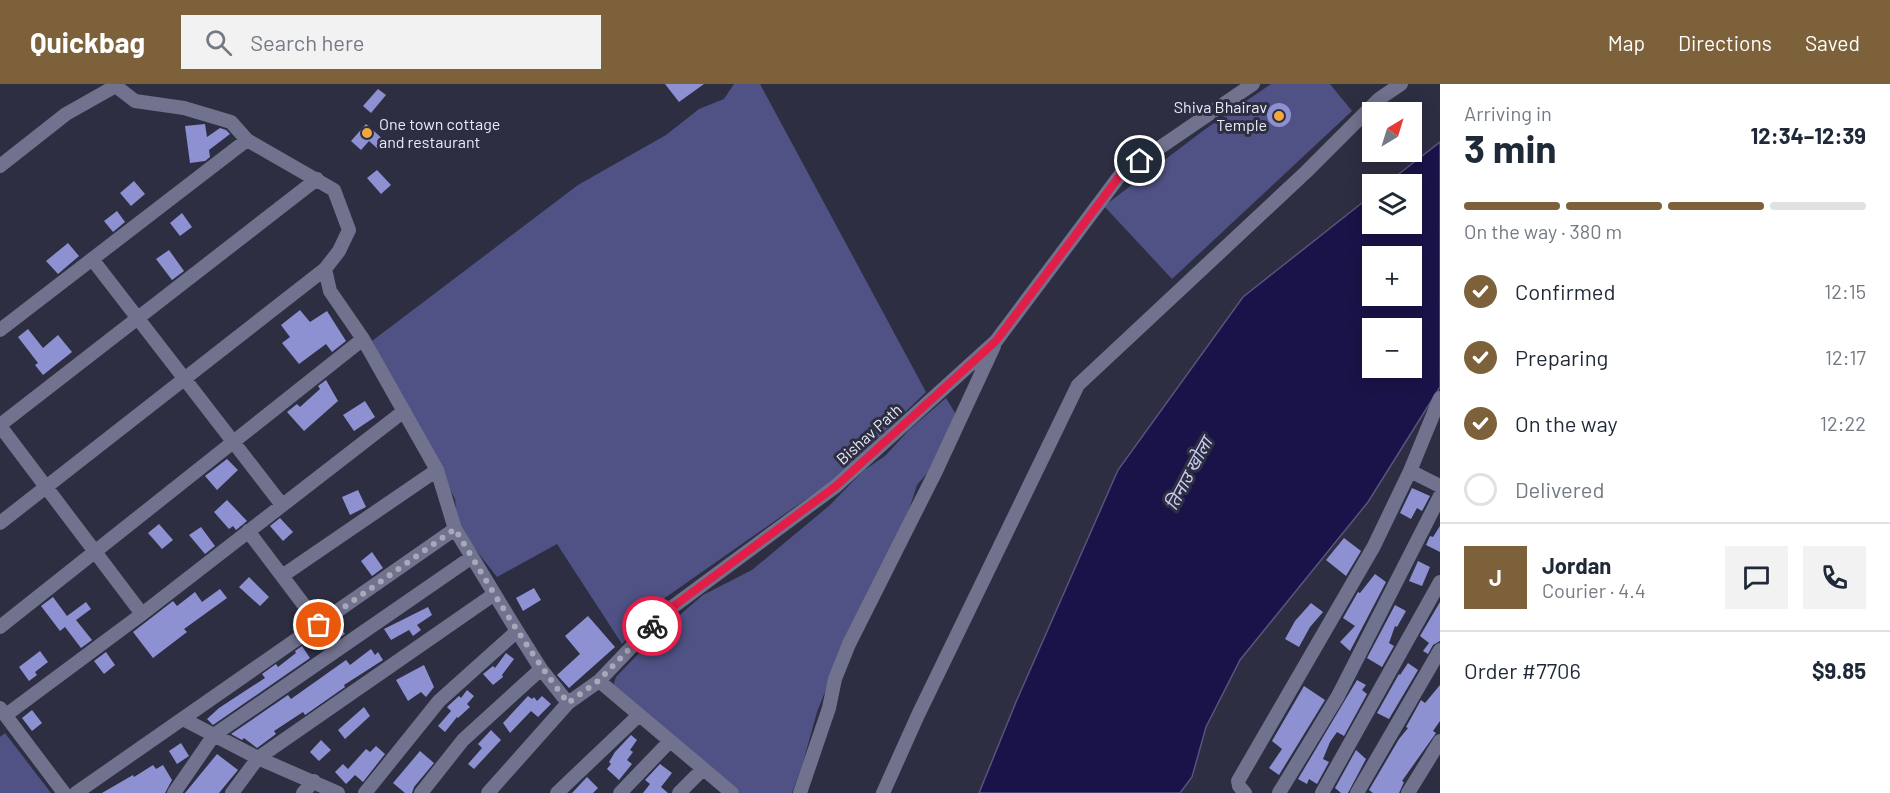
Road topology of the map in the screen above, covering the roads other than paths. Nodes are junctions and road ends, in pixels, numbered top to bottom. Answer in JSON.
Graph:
{"nodes":[{"id":1,"x":1253,"y":84,"type":"edge"},
{"id":2,"x":1401,"y":84,"type":"edge"},
{"id":3,"x":113,"y":85,"type":"edge"},
{"id":4,"x":247,"y":140,"type":"junction"},
{"id":5,"x":0,"y":166,"type":"edge"},
{"id":6,"x":316,"y":179,"type":"junction"},
{"id":7,"x":92,"y":259,"type":"junction"},
{"id":8,"x":326,"y":269,"type":"junction"},
{"id":9,"x":138,"y":319,"type":"junction"},
{"id":10,"x":0,"y":330,"type":"edge"},
{"id":11,"x":363,"y":339,"type":"junction"},
{"id":12,"x":996,"y":341,"type":"junction"},
{"id":13,"x":185,"y":379,"type":"junction"},
{"id":14,"x":1440,"y":398,"type":"edge"},
{"id":15,"x":404,"y":411,"type":"junction"},
{"id":16,"x":0,"y":425,"type":"edge"},
{"id":17,"x":233,"y":442,"type":"junction"},
{"id":18,"x":437,"y":470,"type":"junction"},
{"id":19,"x":1410,"y":471,"type":"junction"},
{"id":20,"x":1440,"y":486,"type":"edge"},
{"id":21,"x":46,"y":487,"type":"junction"},
{"id":22,"x":1440,"y":496,"type":"edge"},
{"id":23,"x":282,"y":505,"type":"junction"},
{"id":24,"x":0,"y":523,"type":"edge"},
{"id":25,"x":455,"y":529,"type":"junction"},
{"id":26,"x":248,"y":531,"type":"junction"},
{"id":27,"x":95,"y":552,"type":"junction"},
{"id":28,"x":472,"y":557,"type":"junction"},
{"id":29,"x":282,"y":576,"type":"junction"},
{"id":30,"x":1440,"y":582,"type":"edge"},
{"id":31,"x":493,"y":595,"type":"junction"},
{"id":32,"x":142,"y":614,"type":"junction"},
{"id":33,"x":319,"y":625,"type":"junction"},
{"id":34,"x":0,"y":627,"type":"edge"},
{"id":35,"x":517,"y":632,"type":"junction"},
{"id":36,"x":1440,"y":650,"type":"edge"},
{"id":37,"x":541,"y":669,"type":"junction"},
{"id":38,"x":598,"y":681,"type":"junction"},
{"id":39,"x":568,"y":703,"type":"junction"},
{"id":40,"x":3,"y":712,"type":"edge"},
{"id":41,"x":639,"y":715,"type":"junction"},
{"id":42,"x":183,"y":719,"type":"junction"},
{"id":43,"x":214,"y":735,"type":"junction"},
{"id":44,"x":670,"y":741,"type":"junction"},
{"id":45,"x":1440,"y":741,"type":"edge"},
{"id":46,"x":258,"y":758,"type":"junction"},
{"id":47,"x":703,"y":769,"type":"junction"},
{"id":48,"x":314,"y":781,"type":"junction"},
{"id":49,"x":64,"y":793,"type":"edge"},
{"id":50,"x":76,"y":793,"type":"edge"},
{"id":51,"x":174,"y":793,"type":"edge"},
{"id":52,"x":232,"y":793,"type":"edge"},
{"id":53,"x":303,"y":793,"type":"edge"},
{"id":54,"x":338,"y":793,"type":"edge"},
{"id":55,"x":365,"y":793,"type":"edge"},
{"id":56,"x":421,"y":793,"type":"edge"},
{"id":57,"x":488,"y":793,"type":"edge"},
{"id":58,"x":557,"y":793,"type":"edge"},
{"id":59,"x":620,"y":793,"type":"edge"},
{"id":60,"x":679,"y":793,"type":"edge"},
{"id":61,"x":732,"y":793,"type":"edge"},
{"id":62,"x":800,"y":793,"type":"edge"},
{"id":63,"x":883,"y":793,"type":"edge"},
{"id":64,"x":1245,"y":793,"type":"edge"},
{"id":65,"x":1279,"y":793,"type":"edge"},
{"id":66,"x":1322,"y":793,"type":"edge"},
{"id":67,"x":1357,"y":793,"type":"edge"},
{"id":68,"x":1408,"y":793,"type":"edge"}],
"edges":[{"from":1,"to":12,"type":"street","name":"Bishav Path"},
{"from":2,"to":63,"type":"street"},
{"from":3,"to":4,"type":"street"},
{"from":3,"to":5,"type":"street"},
{"from":4,"to":6,"type":"street"},
{"from":4,"to":7,"type":"street"},
{"from":6,"to":8,"type":"street"},
{"from":6,"to":9,"type":"street"},
{"from":7,"to":9,"type":"street"},
{"from":7,"to":10,"type":"street"},
{"from":8,"to":11,"type":"street"},
{"from":8,"to":13,"type":"street"},
{"from":9,"to":13,"type":"street"},
{"from":9,"to":16,"type":"street"},
{"from":11,"to":15,"type":"street"},
{"from":11,"to":17,"type":"street"},
{"from":12,"to":38,"type":"street","name":"Bishav Path"},
{"from":12,"to":62,"type":"street"},
{"from":13,"to":17,"type":"street"},
{"from":13,"to":21,"type":"street"},
{"from":14,"to":19,"type":"street"},
{"from":15,"to":18,"type":"street"},
{"from":15,"to":23,"type":"street"},
{"from":16,"to":21,"type":"street"},
{"from":17,"to":23,"type":"street"},
{"from":17,"to":27,"type":"street"},
{"from":18,"to":25,"type":"street"},
{"from":18,"to":29,"type":"street"},
{"from":19,"to":20,"type":"street"},
{"from":19,"to":64,"type":"street"},
{"from":21,"to":24,"type":"street"},
{"from":21,"to":27,"type":"street"},
{"from":22,"to":65,"type":"street"},
{"from":23,"to":26,"type":"street"},
{"from":25,"to":28,"type":"street"},
{"from":25,"to":33,"type":"street"},
{"from":26,"to":29,"type":"street"},
{"from":26,"to":32,"type":"street"},
{"from":27,"to":32,"type":"street"},
{"from":27,"to":34,"type":"street"},
{"from":28,"to":31,"type":"street"},
{"from":28,"to":43,"type":"street"},
{"from":29,"to":33,"type":"street"},
{"from":30,"to":66,"type":"street"},
{"from":31,"to":35,"type":"street"},
{"from":31,"to":46,"type":"street"},
{"from":32,"to":40,"type":"street"},
{"from":33,"to":42,"type":"street"},
{"from":35,"to":37,"type":"street"},
{"from":35,"to":55,"type":"street"},
{"from":36,"to":67,"type":"street"},
{"from":37,"to":39,"type":"street"},
{"from":37,"to":56,"type":"street"},
{"from":38,"to":39,"type":"street","name":"Bishav Path"},
{"from":38,"to":41,"type":"street"},
{"from":39,"to":57,"type":"street","name":"Bishav Path"},
{"from":40,"to":49,"type":"street"},
{"from":41,"to":44,"type":"street"},
{"from":41,"to":58,"type":"street"},
{"from":42,"to":43,"type":"street"},
{"from":42,"to":50,"type":"street"},
{"from":43,"to":46,"type":"street"},
{"from":43,"to":51,"type":"street"},
{"from":44,"to":47,"type":"street"},
{"from":44,"to":59,"type":"street"},
{"from":45,"to":68,"type":"street"},
{"from":46,"to":48,"type":"street"},
{"from":46,"to":52,"type":"street"},
{"from":47,"to":60,"type":"street"},
{"from":47,"to":61,"type":"street"},
{"from":48,"to":53,"type":"street"},
{"from":48,"to":54,"type":"street"}]}
